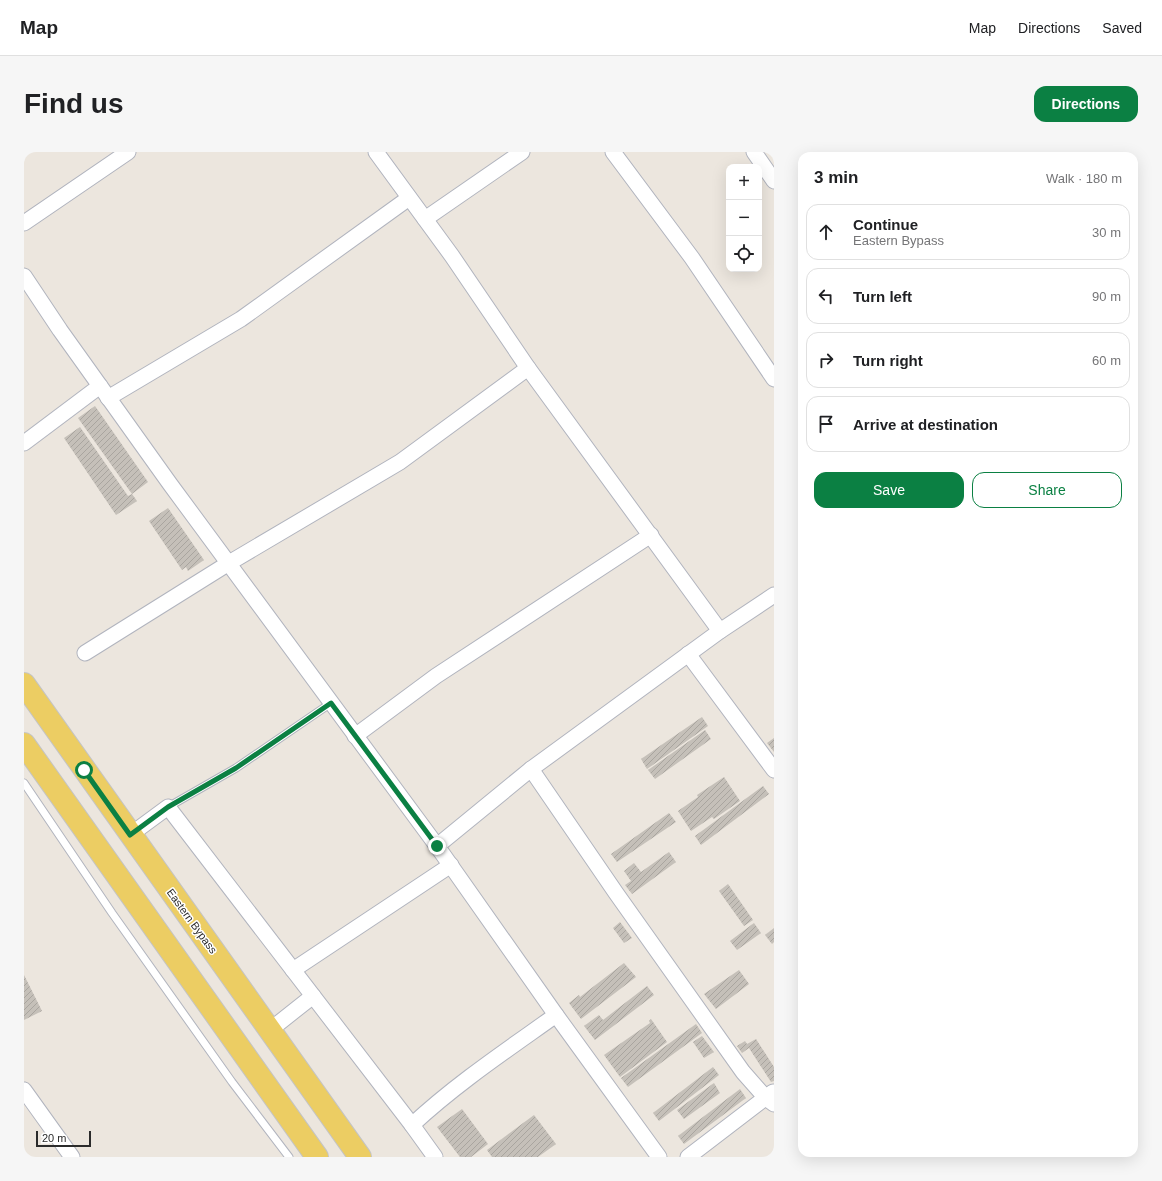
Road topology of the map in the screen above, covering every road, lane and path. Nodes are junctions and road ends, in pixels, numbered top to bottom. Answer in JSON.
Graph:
{"nodes":[{"id":1,"x":128,"y":152,"type":"edge"},
{"id":2,"x":376,"y":152,"type":"edge"},
{"id":3,"x":522,"y":152,"type":"edge"},
{"id":4,"x":613,"y":152,"type":"edge"},
{"id":5,"x":754,"y":152,"type":"edge"},
{"id":6,"x":774,"y":181,"type":"edge"},
{"id":7,"x":409,"y":198,"type":"junction"},
{"id":8,"x":425,"y":219,"type":"junction"},
{"id":9,"x":24,"y":223,"type":"edge"},
{"id":10,"x":24,"y":276,"type":"edge"},
{"id":11,"x":528,"y":368,"type":"junction"},
{"id":12,"x":774,"y":378,"type":"edge"},
{"id":13,"x":104,"y":392,"type":"junction"},
{"id":14,"x":24,"y":443,"type":"edge"},
{"id":15,"x":651,"y":535,"type":"junction"},
{"id":16,"x":229,"y":564,"type":"junction"},
{"id":17,"x":774,"y":595,"type":"edge"},
{"id":18,"x":720,"y":631,"type":"junction"},
{"id":19,"x":85,"y":653,"type":"dead end"},
{"id":20,"x":688,"y":654,"type":"junction"},
{"id":21,"x":24,"y":684,"type":"edge"},
{"id":22,"x":331,"y":703,"type":"junction"},
{"id":23,"x":355,"y":736,"type":"junction"},
{"id":24,"x":24,"y":744,"type":"edge"},
{"id":25,"x":531,"y":768,"type":"junction"},
{"id":26,"x":774,"y":770,"type":"edge"},
{"id":27,"x":24,"y":783,"type":"edge"},
{"id":28,"x":168,"y":807,"type":"junction"},
{"id":29,"x":130,"y":835,"type":"junction"},
{"id":30,"x":437,"y":846,"type":"junction"},
{"id":31,"x":451,"y":865,"type":"junction"},
{"id":32,"x":293,"y":970,"type":"junction"},
{"id":33,"x":313,"y":996,"type":"junction"},
{"id":34,"x":556,"y":1016,"type":"junction"},
{"id":35,"x":270,"y":1030,"type":"junction"},
{"id":36,"x":24,"y":1090,"type":"edge"},
{"id":37,"x":771,"y":1098,"type":"edge"},
{"id":38,"x":412,"y":1125,"type":"junction"},
{"id":39,"x":72,"y":1157,"type":"edge"},
{"id":40,"x":289,"y":1157,"type":"edge"},
{"id":41,"x":317,"y":1157,"type":"edge"},
{"id":42,"x":360,"y":1157,"type":"edge"},
{"id":43,"x":435,"y":1157,"type":"edge"},
{"id":44,"x":659,"y":1157,"type":"edge"},
{"id":45,"x":688,"y":1157,"type":"edge"}],
"edges":[{"from":1,"to":9,"type":"street"},
{"from":2,"to":7,"type":"street"},
{"from":3,"to":8,"type":"street"},
{"from":4,"to":12,"type":"street"},
{"from":5,"to":6,"type":"street"},
{"from":7,"to":8,"type":"street"},
{"from":7,"to":13,"type":"street"},
{"from":8,"to":11,"type":"street"},
{"from":10,"to":13,"type":"street"},
{"from":11,"to":15,"type":"street"},
{"from":11,"to":16,"type":"street"},
{"from":13,"to":14,"type":"street"},
{"from":13,"to":16,"type":"street"},
{"from":15,"to":18,"type":"street"},
{"from":15,"to":23,"type":"street"},
{"from":16,"to":19,"type":"street"},
{"from":16,"to":22,"type":"street"},
{"from":17,"to":18,"type":"street"},
{"from":18,"to":20,"type":"street"},
{"from":20,"to":25,"type":"street"},
{"from":20,"to":26,"type":"street"},
{"from":21,"to":29,"type":"main road","name":"Eastern Bypass"},
{"from":22,"to":23,"type":"street"},
{"from":22,"to":28,"type":"lane"},
{"from":23,"to":30,"type":"street"},
{"from":24,"to":41,"type":"main road"},
{"from":25,"to":30,"type":"street"},
{"from":25,"to":37,"type":"street"},
{"from":27,"to":40,"type":"lane"},
{"from":28,"to":29,"type":"street"},
{"from":28,"to":32,"type":"street"},
{"from":29,"to":35,"type":"main road","name":"Eastern Bypass"},
{"from":30,"to":31,"type":"street"},
{"from":31,"to":32,"type":"street"},
{"from":31,"to":34,"type":"street"},
{"from":32,"to":33,"type":"street"},
{"from":33,"to":35,"type":"street"},
{"from":33,"to":38,"type":"street"},
{"from":34,"to":38,"type":"street"},
{"from":34,"to":44,"type":"street"},
{"from":35,"to":42,"type":"main road","name":"Eastern Bypass"},
{"from":36,"to":39,"type":"street"},
{"from":37,"to":45,"type":"street"},
{"from":38,"to":43,"type":"street"}]}
